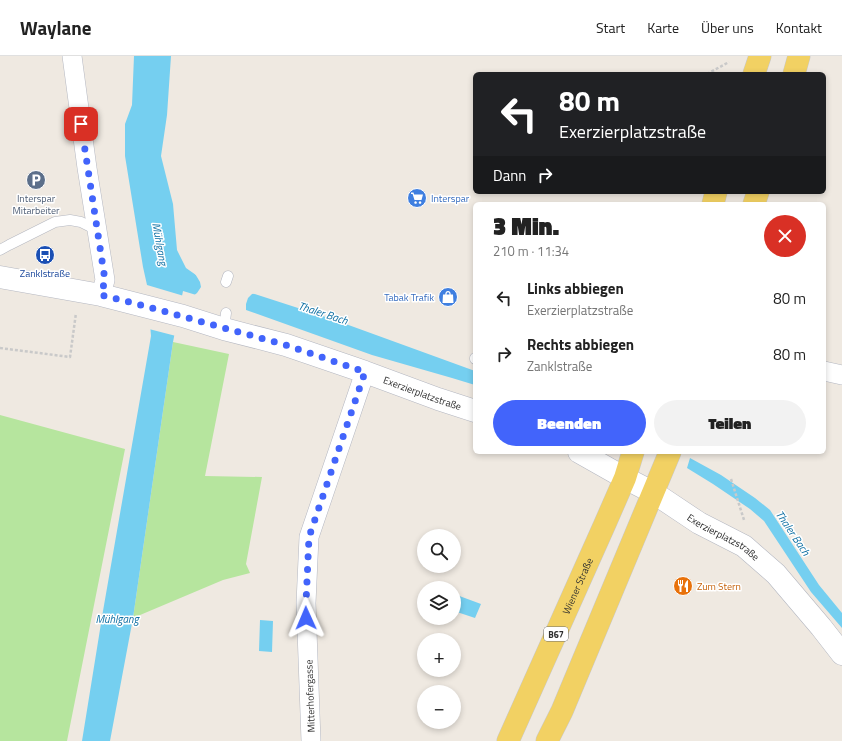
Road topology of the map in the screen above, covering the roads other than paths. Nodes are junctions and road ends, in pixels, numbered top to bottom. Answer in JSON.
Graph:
{"nodes":[{"id":1,"x":72,"y":56,"type":"edge"},
{"id":2,"x":760,"y":56,"type":"edge"},
{"id":3,"x":799,"y":56,"type":"edge"},
{"id":4,"x":755,"y":72,"type":"edge"},
{"id":5,"x":795,"y":72,"type":"edge"},
{"id":6,"x":96,"y":230,"type":"junction"},
{"id":7,"x":0,"y":250,"type":"edge"},
{"id":8,"x":0,"y":276,"type":"edge"},
{"id":9,"x":101,"y":295,"type":"junction"},
{"id":10,"x":826,"y":371,"type":"edge"},
{"id":11,"x":365,"y":372,"type":"junction"},
{"id":12,"x":842,"y":375,"type":"edge"},
{"id":13,"x":473,"y":409,"type":"edge"},
{"id":14,"x":583,"y":454,"type":"edge"},
{"id":15,"x":632,"y":454,"type":"edge"},
{"id":16,"x":669,"y":454,"type":"edge"},
{"id":17,"x":625,"y":478,"type":"junction"},
{"id":18,"x":654,"y":493,"type":"junction"},
{"id":19,"x":842,"y":654,"type":"edge"},
{"id":20,"x":312,"y":741,"type":"edge"},
{"id":21,"x":508,"y":741,"type":"edge"},
{"id":22,"x":547,"y":741,"type":"edge"}],
"edges":[{"from":1,"to":6,"type":"street"},
{"from":2,"to":4,"type":"main road"},
{"from":3,"to":5,"type":"main road"},
{"from":6,"to":7,"type":"lane"},
{"from":6,"to":9,"type":"street"},
{"from":8,"to":9,"type":"street","name":"Exerzierplatzstraße"},
{"from":9,"to":11,"type":"street","name":"Exerzierplatzstraße"},
{"from":10,"to":12,"type":"street"},
{"from":11,"to":13,"type":"street","name":"Exerzierplatzstraße"},
{"from":11,"to":20,"type":"street","name":"Mitterhofergasse"},
{"from":14,"to":17,"type":"street","name":"Exerzierplatzstraße"},
{"from":15,"to":17,"type":"main road","name":"Wiener Straße","number":"B67"},
{"from":16,"to":18,"type":"main road"},
{"from":17,"to":18,"type":"street","name":"Exerzierplatzstraße"},
{"from":17,"to":21,"type":"main road","name":"Wiener Straße","number":"B67"},
{"from":18,"to":19,"type":"street","name":"Exerzierplatzstraße"},
{"from":18,"to":22,"type":"main road"}]}
